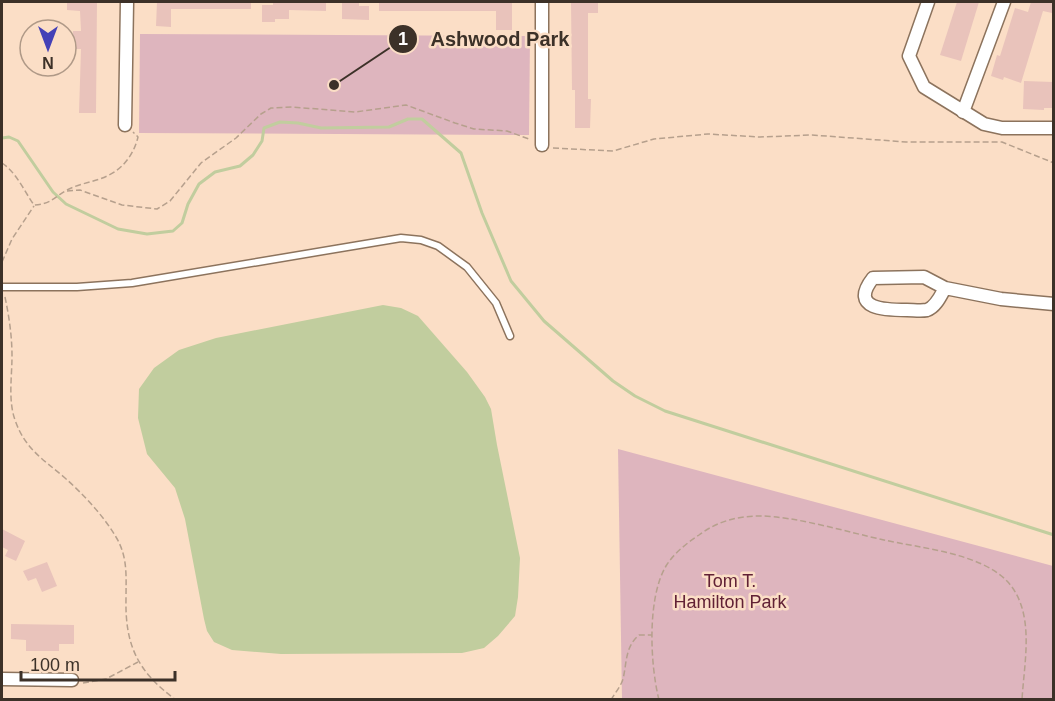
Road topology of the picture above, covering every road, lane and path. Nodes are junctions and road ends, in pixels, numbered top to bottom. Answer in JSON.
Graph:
{"nodes":[{"id":1,"x":127,"y":2,"type":"edge"},
{"id":2,"x":542,"y":2,"type":"edge"},
{"id":3,"x":928,"y":2,"type":"edge"},
{"id":4,"x":1004,"y":2,"type":"edge"},
{"id":5,"x":963,"y":112,"type":"junction"},
{"id":6,"x":125,"y":125,"type":"joint"},
{"id":7,"x":1053,"y":128,"type":"edge"},
{"id":8,"x":542,"y":145,"type":"dead end"},
{"id":9,"x":2,"y":163,"type":"edge"},
{"id":10,"x":34,"y":206,"type":"junction"},
{"id":11,"x":2,"y":262,"type":"edge"},
{"id":12,"x":3,"y":287,"type":"edge"},
{"id":13,"x":945,"y":288,"type":"junction"},
{"id":14,"x":1053,"y":304,"type":"edge"},
{"id":15,"x":510,"y":336,"type":"dead end"},
{"id":16,"x":652,"y":635,"type":"junction"},
{"id":17,"x":138,"y":662,"type":"junction"},
{"id":18,"x":2,"y":679,"type":"edge"},
{"id":19,"x":72,"y":680,"type":"joint"},
{"id":20,"x":176,"y":699,"type":"edge"},
{"id":21,"x":610,"y":699,"type":"edge"},
{"id":22,"x":659,"y":699,"type":"edge"},
{"id":23,"x":1022,"y":699,"type":"edge"}],
"edges":[{"from":1,"to":6,"type":"street"},
{"from":2,"to":8,"type":"street"},
{"from":3,"to":5,"type":"street"},
{"from":4,"to":5,"type":"street"},
{"from":5,"to":7,"type":"street"},
{"from":6,"to":10,"type":"path"},
{"from":9,"to":10,"type":"path"},
{"from":10,"to":11,"type":"path"},
{"from":12,"to":15,"type":"lane"},
{"from":12,"to":17,"type":"path"},
{"from":13,"to":13,"type":"street"},
{"from":13,"to":14,"type":"street"},
{"from":16,"to":21,"type":"path"},
{"from":16,"to":22,"type":"path"},
{"from":16,"to":23,"type":"path"},
{"from":17,"to":19,"type":"path"},
{"from":17,"to":20,"type":"path"},
{"from":18,"to":19,"type":"street"}]}
